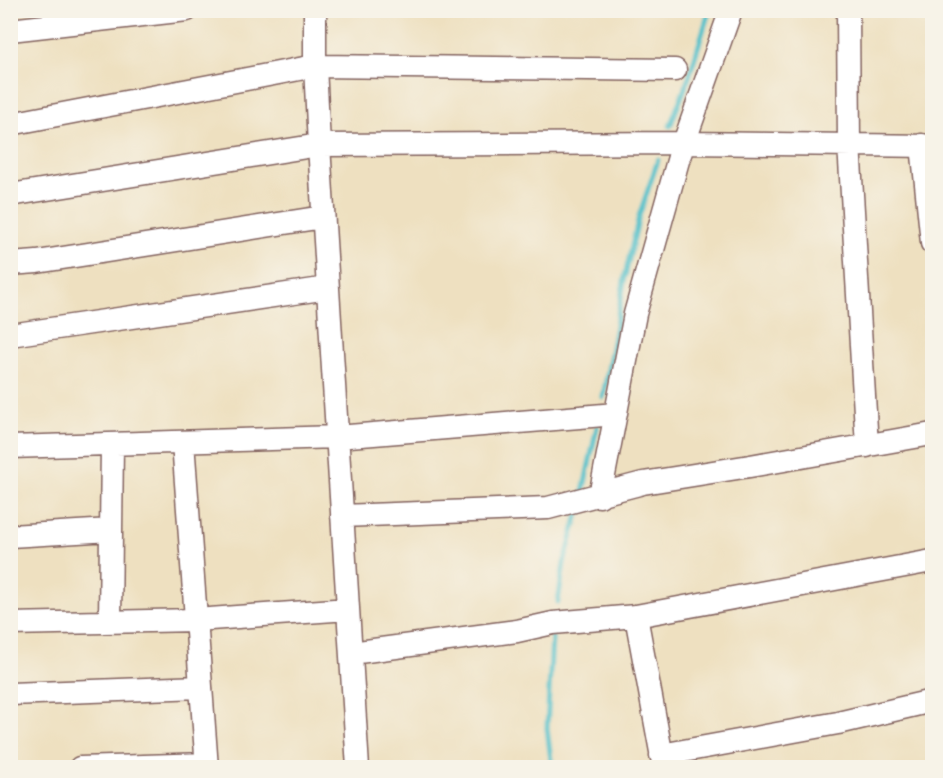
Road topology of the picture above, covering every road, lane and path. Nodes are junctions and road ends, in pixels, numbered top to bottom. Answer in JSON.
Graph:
{"nodes":[{"id":1,"x":187,"y":10,"type":"edge"},
{"id":2,"x":315,"y":10,"type":"edge"},
{"id":3,"x":731,"y":10,"type":"edge"},
{"id":4,"x":848,"y":10,"type":"edge"},
{"id":5,"x":10,"y":30,"type":"edge"},
{"id":6,"x":315,"y":66,"type":"junction"},
{"id":7,"x":675,"y":70,"type":"dead end"},
{"id":8,"x":10,"y":124,"type":"edge"},
{"id":9,"x":684,"y":143,"type":"junction"},
{"id":10,"x":849,"y":144,"type":"junction"},
{"id":11,"x":319,"y":145,"type":"junction"},
{"id":12,"x":928,"y":146,"type":"edge"},
{"id":13,"x":10,"y":195,"type":"edge"},
{"id":14,"x":323,"y":217,"type":"junction"},
{"id":15,"x":933,"y":243,"type":"edge"},
{"id":16,"x":10,"y":264,"type":"edge"},
{"id":17,"x":328,"y":288,"type":"junction"},
{"id":18,"x":10,"y":335,"type":"edge"},
{"id":19,"x":616,"y":414,"type":"junction"},
{"id":20,"x":933,"y":434,"type":"edge"},
{"id":21,"x":337,"y":437,"type":"junction"},
{"id":22,"x":183,"y":442,"type":"junction"},
{"id":23,"x":112,"y":444,"type":"junction"},
{"id":24,"x":867,"y":446,"type":"junction"},
{"id":25,"x":10,"y":447,"type":"edge"},
{"id":26,"x":600,"y":496,"type":"junction"},
{"id":27,"x":342,"y":516,"type":"junction"},
{"id":28,"x":111,"y":530,"type":"junction"},
{"id":29,"x":10,"y":536,"type":"edge"},
{"id":30,"x":933,"y":561,"type":"edge"},
{"id":31,"x":348,"y":609,"type":"junction"},
{"id":32,"x":636,"y":616,"type":"junction"},
{"id":33,"x":196,"y":620,"type":"junction"},
{"id":34,"x":110,"y":622,"type":"junction"},
{"id":35,"x":10,"y":624,"type":"edge"},
{"id":36,"x":351,"y":653,"type":"junction"},
{"id":37,"x":201,"y":687,"type":"junction"},
{"id":38,"x":10,"y":694,"type":"edge"},
{"id":39,"x":933,"y":701,"type":"edge"},
{"id":40,"x":662,"y":761,"type":"edge"},
{"id":41,"x":207,"y":766,"type":"edge"},
{"id":42,"x":80,"y":768,"type":"edge"},
{"id":43,"x":358,"y":768,"type":"edge"}],
"edges":[{"from":1,"to":5,"type":"street"},
{"from":2,"to":6,"type":"street"},
{"from":3,"to":9,"type":"street"},
{"from":4,"to":10,"type":"street"},
{"from":6,"to":7,"type":"street"},
{"from":6,"to":8,"type":"street"},
{"from":6,"to":11,"type":"street"},
{"from":9,"to":10,"type":"street"},
{"from":9,"to":11,"type":"street"},
{"from":9,"to":19,"type":"street"},
{"from":10,"to":12,"type":"street"},
{"from":10,"to":24,"type":"street"},
{"from":11,"to":13,"type":"street"},
{"from":11,"to":14,"type":"street"},
{"from":12,"to":15,"type":"street"},
{"from":14,"to":16,"type":"street"},
{"from":14,"to":17,"type":"street"},
{"from":17,"to":18,"type":"street"},
{"from":17,"to":21,"type":"street"},
{"from":19,"to":21,"type":"street"},
{"from":19,"to":26,"type":"street"},
{"from":20,"to":24,"type":"street"},
{"from":21,"to":22,"type":"street"},
{"from":21,"to":27,"type":"street"},
{"from":22,"to":23,"type":"street"},
{"from":22,"to":33,"type":"street"},
{"from":23,"to":25,"type":"street"},
{"from":23,"to":28,"type":"street"},
{"from":24,"to":26,"type":"street"},
{"from":26,"to":27,"type":"street"},
{"from":27,"to":31,"type":"street"},
{"from":28,"to":29,"type":"street"},
{"from":28,"to":34,"type":"street"},
{"from":30,"to":32,"type":"street"},
{"from":31,"to":33,"type":"street"},
{"from":31,"to":36,"type":"street"},
{"from":32,"to":36,"type":"street"},
{"from":32,"to":40,"type":"street"},
{"from":33,"to":34,"type":"street"},
{"from":33,"to":37,"type":"street"},
{"from":34,"to":35,"type":"street"},
{"from":36,"to":43,"type":"street"},
{"from":37,"to":38,"type":"street"},
{"from":37,"to":41,"type":"street"},
{"from":39,"to":40,"type":"street"},
{"from":41,"to":42,"type":"street"}]}
